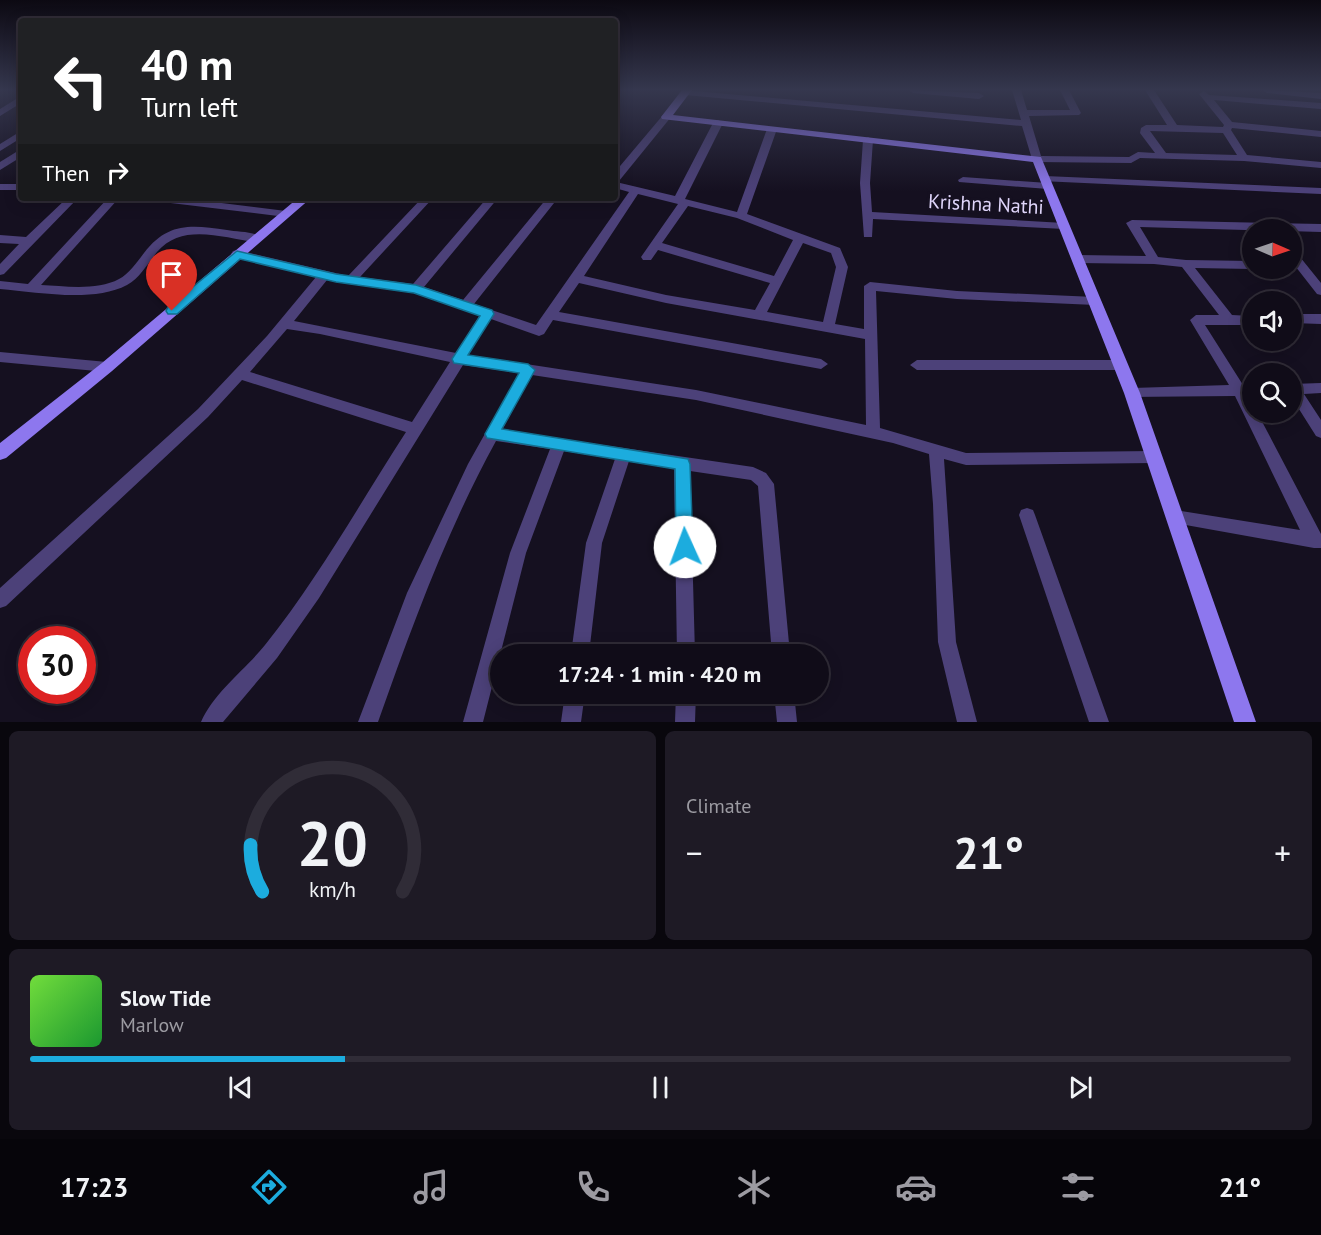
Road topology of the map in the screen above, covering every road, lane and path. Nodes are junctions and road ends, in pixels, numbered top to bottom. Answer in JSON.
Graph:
{"nodes":[{"id":1,"x":718,"y":123,"type":"edge"},
{"id":2,"x":660,"y":124,"type":"edge"},
{"id":3,"x":724,"y":124,"type":"edge"},
{"id":4,"x":1028,"y":124,"type":"edge"},
{"id":5,"x":1171,"y":124,"type":"edge"},
{"id":6,"x":1224,"y":124,"type":"edge"},
{"id":7,"x":1174,"y":128,"type":"junction"},
{"id":8,"x":1227,"y":128,"type":"junction"},
{"id":9,"x":772,"y":129,"type":"junction"},
{"id":10,"x":1321,"y":134,"type":"edge"},
{"id":11,"x":18,"y":136,"type":"edge"},
{"id":12,"x":868,"y":140,"type":"junction"},
{"id":13,"x":0,"y":148,"type":"edge"},
{"id":14,"x":18,"y":154,"type":"edge"},
{"id":15,"x":1163,"y":156,"type":"junction"},
{"id":16,"x":1244,"y":158,"type":"junction"},
{"id":17,"x":1037,"y":159,"type":"junction"},
{"id":18,"x":1321,"y":165,"type":"edge"},
{"id":19,"x":0,"y":167,"type":"edge"},
{"id":20,"x":618,"y":175,"type":"edge"},
{"id":21,"x":963,"y":180,"type":"dead end"},
{"id":22,"x":1047,"y":182,"type":"junction"},
{"id":23,"x":618,"y":186,"type":"edge"},
{"id":24,"x":0,"y":187,"type":"edge"},
{"id":25,"x":18,"y":187,"type":"edge"},
{"id":26,"x":635,"y":190,"type":"junction"},
{"id":27,"x":1321,"y":191,"type":"edge"},
{"id":28,"x":70,"y":201,"type":"edge"},
{"id":29,"x":111,"y":201,"type":"edge"},
{"id":30,"x":179,"y":201,"type":"edge"},
{"id":31,"x":301,"y":201,"type":"edge"},
{"id":32,"x":425,"y":201,"type":"edge"},
{"id":33,"x":490,"y":201,"type":"edge"},
{"id":34,"x":551,"y":201,"type":"edge"},
{"id":35,"x":682,"y":202,"type":"junction"},
{"id":36,"x":286,"y":214,"type":"junction"},
{"id":37,"x":867,"y":215,"type":"junction"},
{"id":38,"x":741,"y":216,"type":"junction"},
{"id":39,"x":1064,"y":226,"type":"junction"},
{"id":40,"x":1242,"y":227,"type":"edge"},
{"id":41,"x":1302,"y":228,"type":"edge"},
{"id":42,"x":1321,"y":228,"type":"edge"},
{"id":43,"x":868,"y":234,"type":"dead end"},
{"id":44,"x":256,"y":238,"type":"junction"},
{"id":45,"x":800,"y":238,"type":"junction"},
{"id":46,"x":0,"y":239,"type":"edge"},
{"id":47,"x":29,"y":242,"type":"junction"},
{"id":48,"x":656,"y":245,"type":"junction"},
{"id":49,"x":237,"y":254,"type":"junction"},
{"id":50,"x":647,"y":257,"type":"dead end"},
{"id":51,"x":1078,"y":259,"type":"junction"},
{"id":52,"x":1154,"y":260,"type":"junction"},
{"id":53,"x":1186,"y":264,"type":"junction"},
{"id":54,"x":1242,"y":265,"type":"edge"},
{"id":55,"x":0,"y":271,"type":"edge"},
{"id":56,"x":1302,"y":272,"type":"edge"},
{"id":57,"x":324,"y":276,"type":"junction"},
{"id":58,"x":576,"y":279,"type":"junction"},
{"id":59,"x":351,"y":280,"type":"junction"},
{"id":60,"x":777,"y":281,"type":"junction"},
{"id":61,"x":0,"y":285,"type":"edge"},
{"id":62,"x":31,"y":288,"type":"junction"},
{"id":63,"x":416,"y":289,"type":"junction"},
{"id":64,"x":1321,"y":291,"type":"edge"},
{"id":65,"x":1095,"y":301,"type":"junction"},
{"id":66,"x":465,"y":306,"type":"junction"},
{"id":67,"x":488,"y":314,"type":"junction"},
{"id":68,"x":551,"y":315,"type":"junction"},
{"id":69,"x":759,"y":315,"type":"junction"},
{"id":70,"x":1302,"y":319,"type":"edge"},
{"id":71,"x":1321,"y":319,"type":"edge"},
{"id":72,"x":1229,"y":320,"type":"junction"},
{"id":73,"x":1242,"y":320,"type":"edge"},
{"id":74,"x":284,"y":324,"type":"junction"},
{"id":75,"x":828,"y":328,"type":"junction"},
{"id":76,"x":871,"y":335,"type":"junction"},
{"id":77,"x":0,"y":357,"type":"edge"},
{"id":78,"x":459,"y":359,"type":"junction"},
{"id":79,"x":821,"y":364,"type":"dead end"},
{"id":80,"x":1120,"y":364,"type":"junction"},
{"id":81,"x":917,"y":365,"type":"dead end"},
{"id":82,"x":107,"y":367,"type":"junction"},
{"id":83,"x":528,"y":370,"type":"junction"},
{"id":84,"x":240,"y":374,"type":"junction"},
{"id":85,"x":1242,"y":384,"type":"edge"},
{"id":86,"x":1321,"y":388,"type":"edge"},
{"id":87,"x":1302,"y":389,"type":"edge"},
{"id":88,"x":1242,"y":390,"type":"edge"},
{"id":89,"x":1132,"y":393,"type":"junction"},
{"id":90,"x":1302,"y":404,"type":"edge"},
{"id":91,"x":1262,"y":423,"type":"edge"},
{"id":92,"x":416,"y":429,"type":"junction"},
{"id":93,"x":1321,"y":432,"type":"edge"},
{"id":94,"x":873,"y":433,"type":"junction"},
{"id":95,"x":492,"y":434,"type":"junction"},
{"id":96,"x":559,"y":444,"type":"junction"},
{"id":97,"x":936,"y":450,"type":"junction"},
{"id":98,"x":0,"y":453,"type":"edge"},
{"id":99,"x":624,"y":454,"type":"junction"},
{"id":100,"x":1154,"y":457,"type":"junction"},
{"id":101,"x":682,"y":464,"type":"junction"},
{"id":102,"x":1028,"y":515,"type":"dead end"},
{"id":103,"x":1175,"y":517,"type":"junction"},
{"id":104,"x":1318,"y":541,"type":"edge"},
{"id":105,"x":0,"y":600,"type":"edge"},
{"id":106,"x":581,"y":644,"type":"edge"},
{"id":107,"x":686,"y":644,"type":"edge"},
{"id":108,"x":780,"y":644,"type":"edge"},
{"id":109,"x":573,"y":704,"type":"edge"},
{"id":110,"x":686,"y":704,"type":"edge"},
{"id":111,"x":785,"y":704,"type":"edge"},
{"id":112,"x":211,"y":722,"type":"edge"},
{"id":113,"x":368,"y":722,"type":"edge"},
{"id":114,"x":473,"y":722,"type":"edge"},
{"id":115,"x":571,"y":722,"type":"edge"},
{"id":116,"x":685,"y":722,"type":"edge"},
{"id":117,"x":786,"y":722,"type":"edge"},
{"id":118,"x":967,"y":722,"type":"edge"},
{"id":119,"x":1099,"y":722,"type":"edge"},
{"id":120,"x":1245,"y":722,"type":"edge"}],
"edges":[{"from":1,"to":35,"type":"street"},
{"from":2,"to":20,"type":"street"},
{"from":3,"to":9,"type":"street"},
{"from":4,"to":17,"type":"street"},
{"from":5,"to":7,"type":"street"},
{"from":6,"to":8,"type":"street"},
{"from":7,"to":8,"type":"street"},
{"from":7,"to":15,"type":"street"},
{"from":8,"to":10,"type":"street"},
{"from":8,"to":16,"type":"street"},
{"from":9,"to":12,"type":"street"},
{"from":9,"to":38,"type":"street"},
{"from":11,"to":13,"type":"street"},
{"from":12,"to":17,"type":"street"},
{"from":12,"to":37,"type":"street"},
{"from":14,"to":19,"type":"street"},
{"from":15,"to":16,"type":"street"},
{"from":15,"to":17,"type":"street"},
{"from":16,"to":18,"type":"street"},
{"from":17,"to":22,"type":"street"},
{"from":21,"to":22,"type":"street"},
{"from":22,"to":27,"type":"street"},
{"from":22,"to":39,"type":"street"},
{"from":23,"to":26,"type":"street"},
{"from":24,"to":25,"type":"street"},
{"from":26,"to":35,"type":"street"},
{"from":26,"to":58,"type":"street"},
{"from":28,"to":47,"type":"street"},
{"from":29,"to":62,"type":"street"},
{"from":30,"to":36,"type":"street"},
{"from":31,"to":36,"type":"street"},
{"from":32,"to":59,"type":"street"},
{"from":33,"to":63,"type":"street"},
{"from":34,"to":66,"type":"street"},
{"from":35,"to":38,"type":"street"},
{"from":35,"to":48,"type":"street"},
{"from":36,"to":44,"type":"street"},
{"from":37,"to":39,"type":"street","name":"Krishna Nathi"},
{"from":37,"to":43,"type":"street"},
{"from":38,"to":45,"type":"street"},
{"from":39,"to":51,"type":"street"},
{"from":40,"to":52,"type":"street"},
{"from":41,"to":42,"type":"street"},
{"from":44,"to":49,"type":"street"},
{"from":44,"to":62,"type":"street"},
{"from":45,"to":60,"type":"street"},
{"from":45,"to":75,"type":"street"},
{"from":46,"to":47,"type":"street"},
{"from":47,"to":55,"type":"street"},
{"from":48,"to":50,"type":"street"},
{"from":48,"to":60,"type":"street"},
{"from":49,"to":57,"type":"street"},
{"from":49,"to":82,"type":"street"},
{"from":51,"to":52,"type":"street"},
{"from":51,"to":65,"type":"street"},
{"from":52,"to":53,"type":"street"},
{"from":53,"to":54,"type":"street"},
{"from":53,"to":72,"type":"street"},
{"from":56,"to":64,"type":"street"},
{"from":57,"to":59,"type":"street"},
{"from":57,"to":74,"type":"street"},
{"from":58,"to":68,"type":"street"},
{"from":58,"to":69,"type":"street"},
{"from":59,"to":63,"type":"street"},
{"from":60,"to":69,"type":"street"},
{"from":61,"to":62,"type":"street"},
{"from":63,"to":66,"type":"street"},
{"from":65,"to":76,"type":"street"},
{"from":65,"to":80,"type":"street"},
{"from":66,"to":67,"type":"street"},
{"from":67,"to":68,"type":"street"},
{"from":67,"to":78,"type":"street"},
{"from":68,"to":79,"type":"street"},
{"from":69,"to":75,"type":"street"},
{"from":70,"to":71,"type":"street"},
{"from":72,"to":73,"type":"street"},
{"from":72,"to":85,"type":"street"},
{"from":74,"to":78,"type":"street"},
{"from":74,"to":84,"type":"street"},
{"from":75,"to":76,"type":"street"},
{"from":76,"to":94,"type":"street"},
{"from":77,"to":82,"type":"street"},
{"from":78,"to":83,"type":"street"},
{"from":78,"to":92,"type":"street"},
{"from":80,"to":81,"type":"street"},
{"from":80,"to":89,"type":"street"},
{"from":82,"to":98,"type":"street"},
{"from":83,"to":94,"type":"street"},
{"from":83,"to":95,"type":"street"},
{"from":84,"to":92,"type":"street"},
{"from":84,"to":105,"type":"street"},
{"from":86,"to":87,"type":"street"},
{"from":88,"to":89,"type":"street"},
{"from":89,"to":100,"type":"street"},
{"from":90,"to":93,"type":"street"},
{"from":91,"to":104,"type":"street"},
{"from":92,"to":112,"type":"street"},
{"from":94,"to":97,"type":"street"},
{"from":95,"to":96,"type":"street"},
{"from":95,"to":113,"type":"street"},
{"from":96,"to":99,"type":"street"},
{"from":96,"to":114,"type":"street"},
{"from":97,"to":100,"type":"street"},
{"from":97,"to":118,"type":"street"},
{"from":99,"to":101,"type":"street"},
{"from":99,"to":106,"type":"street"},
{"from":100,"to":103,"type":"street"},
{"from":101,"to":107,"type":"street"},
{"from":101,"to":108,"type":"street"},
{"from":102,"to":119,"type":"street"},
{"from":103,"to":104,"type":"street"},
{"from":103,"to":120,"type":"street"},
{"from":109,"to":115,"type":"street"},
{"from":110,"to":116,"type":"street"},
{"from":111,"to":117,"type":"street"}]}
